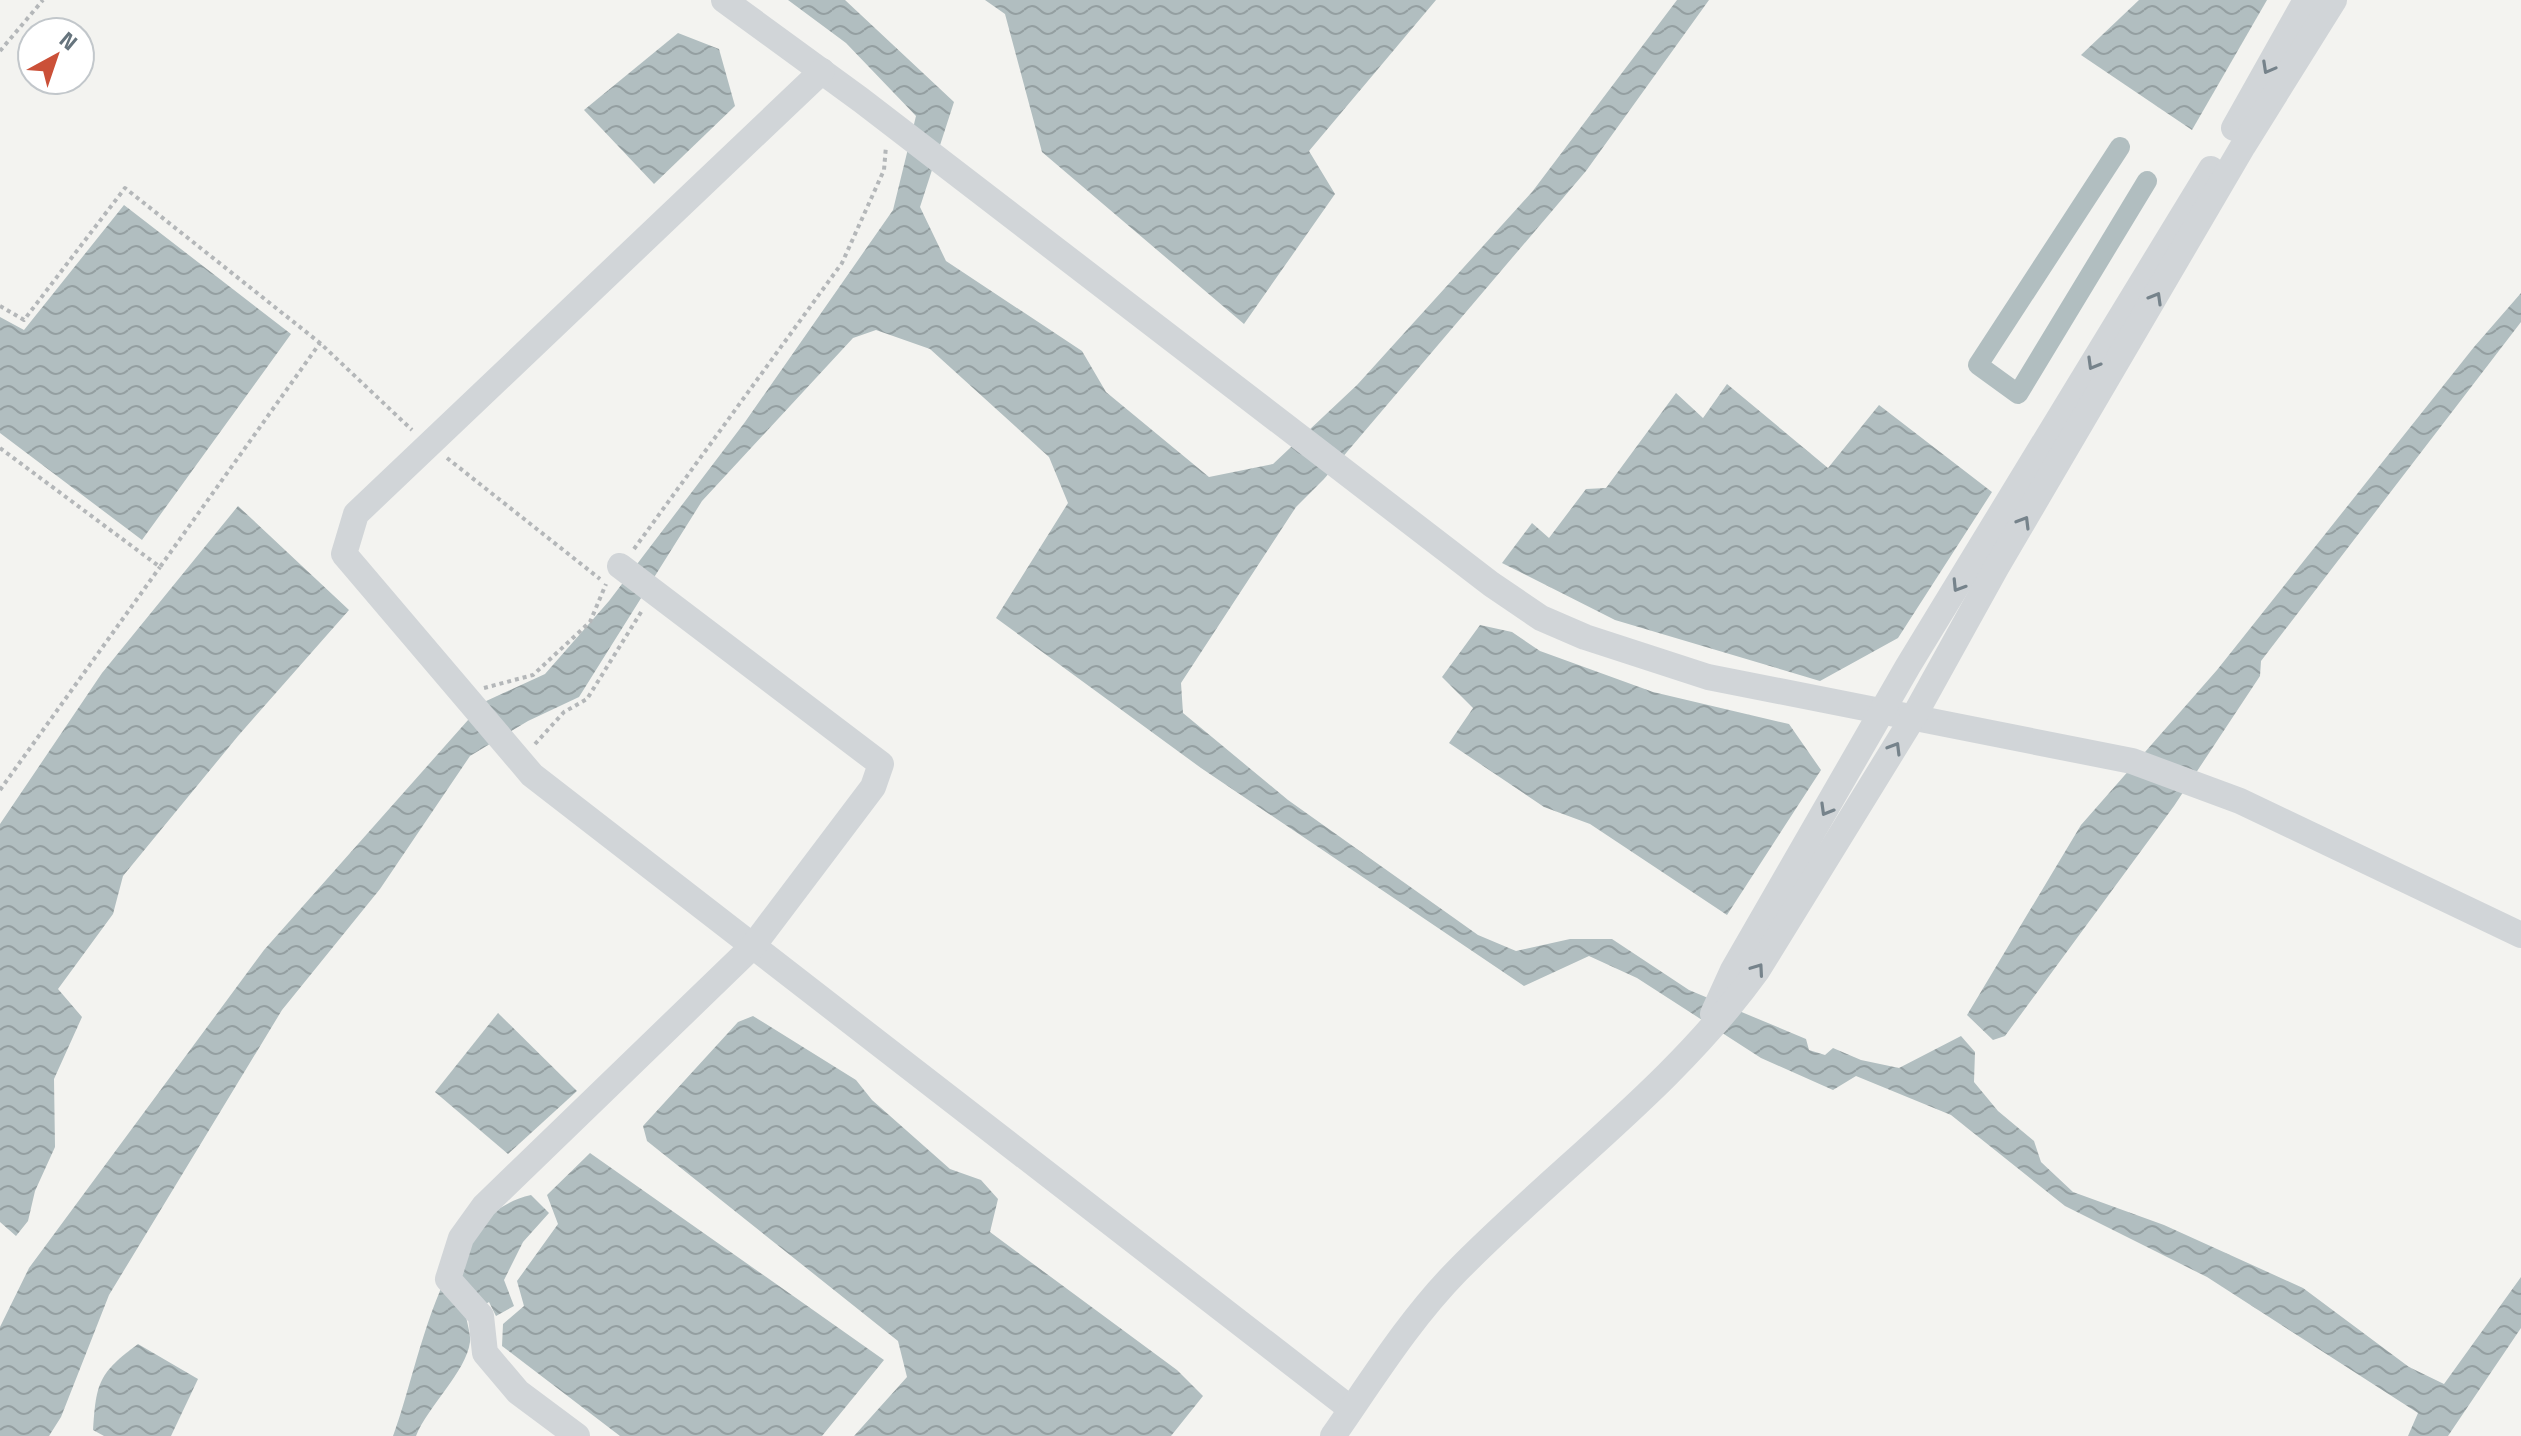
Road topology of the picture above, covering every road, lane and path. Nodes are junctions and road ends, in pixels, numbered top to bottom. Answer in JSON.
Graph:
{"nodes":[{"id":1,"x":43,"y":0,"type":"edge"},
{"id":2,"x":724,"y":0,"type":"edge"},
{"id":3,"x":2306,"y":0,"type":"edge"},
{"id":4,"x":2334,"y":0,"type":"edge"},
{"id":5,"x":0,"y":51,"type":"edge"},
{"id":6,"x":822,"y":71,"type":"junction"},
{"id":7,"x":889,"y":121,"type":"junction"},
{"id":8,"x":0,"y":306,"type":"edge"},
{"id":9,"x":320,"y":343,"type":"junction"},
{"id":10,"x":429,"y":444,"type":"junction"},
{"id":11,"x":0,"y":448,"type":"edge"},
{"id":12,"x":160,"y":567,"type":"junction"},
{"id":13,"x":613,"y":575,"type":"junction"},
{"id":14,"x":654,"y":591,"type":"junction"},
{"id":15,"x":477,"y":690,"type":"dead end"},
{"id":16,"x":1883,"y":710,"type":"junction"},
{"id":17,"x":1914,"y":716,"type":"junction"},
{"id":18,"x":528,"y":751,"type":"dead end"},
{"id":19,"x":0,"y":790,"type":"edge"},
{"id":20,"x":2521,"y":935,"type":"edge"},
{"id":21,"x":753,"y":946,"type":"junction"},
{"id":22,"x":1709,"y":1029,"type":"junction"},
{"id":23,"x":1351,"y":1409,"type":"junction"},
{"id":24,"x":577,"y":1436,"type":"edge"},
{"id":25,"x":1333,"y":1436,"type":"edge"}],
"edges":[{"from":1,"to":5,"type":"path"},
{"from":2,"to":6,"type":"street"},
{"from":3,"to":16,"type":"street","one_way":true},
{"from":17,"to":4,"type":"street","one_way":true},
{"from":6,"to":7,"type":"street"},
{"from":6,"to":10,"type":"street"},
{"from":7,"to":13,"type":"path"},
{"from":7,"to":16,"type":"street"},
{"from":8,"to":9,"type":"path"},
{"from":9,"to":10,"type":"path"},
{"from":9,"to":12,"type":"path"},
{"from":10,"to":13,"type":"path"},
{"from":10,"to":21,"type":"street"},
{"from":11,"to":12,"type":"path"},
{"from":12,"to":19,"type":"path"},
{"from":13,"to":14,"type":"street"},
{"from":13,"to":15,"type":"path"},
{"from":14,"to":18,"type":"path"},
{"from":14,"to":21,"type":"street"},
{"from":16,"to":17,"type":"street"},
{"from":16,"to":22,"type":"street","one_way":true},
{"from":17,"to":20,"type":"street"},
{"from":22,"to":17,"type":"street","one_way":true},
{"from":21,"to":23,"type":"street"},
{"from":21,"to":24,"type":"street"},
{"from":22,"to":23,"type":"street"},
{"from":23,"to":25,"type":"street"}]}
